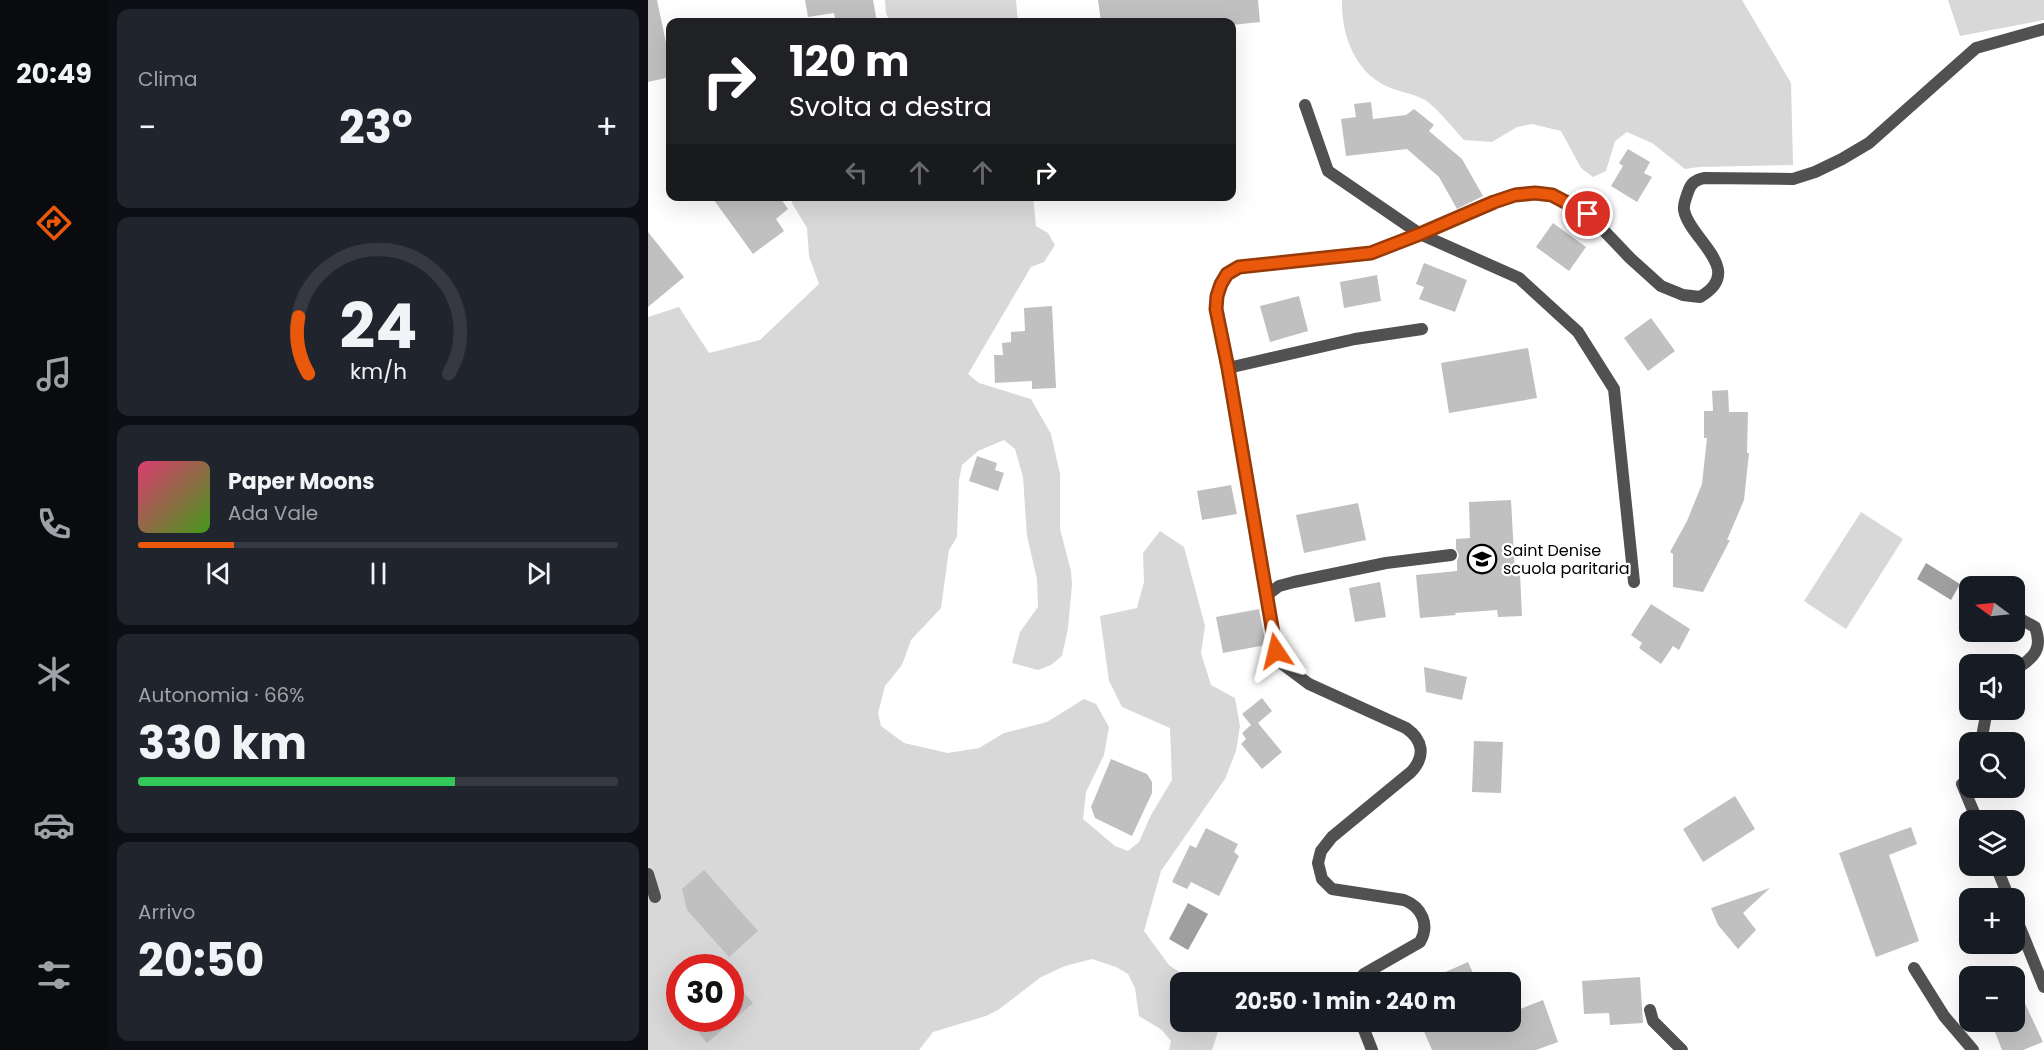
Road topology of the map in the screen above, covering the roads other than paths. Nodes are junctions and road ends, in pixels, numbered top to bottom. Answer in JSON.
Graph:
{"nodes":[{"id":1,"x":2044,"y":29,"type":"edge"},
{"id":2,"x":1305,"y":105,"type":"dead end"},
{"id":3,"x":1420,"y":234,"type":"junction"},
{"id":4,"x":1422,"y":329,"type":"dead end"},
{"id":5,"x":1228,"y":368,"type":"junction"},
{"id":6,"x":1451,"y":555,"type":"dead end"},
{"id":7,"x":1634,"y":582,"type":"dead end"},
{"id":8,"x":1267,"y":595,"type":"junction"},
{"id":9,"x":2025,"y":622,"type":"edge"},
{"id":10,"x":2025,"y":662,"type":"edge"},
{"id":11,"x":648,"y":874,"type":"edge"},
{"id":12,"x":655,"y":897,"type":"dead end"},
{"id":13,"x":2025,"y":940,"type":"edge"},
{"id":14,"x":1914,"y":968,"type":"dead end"},
{"id":15,"x":1368,"y":972,"type":"edge"},
{"id":16,"x":2044,"y":987,"type":"edge"},
{"id":17,"x":1650,"y":1010,"type":"dead end"},
{"id":18,"x":1365,"y":1032,"type":"edge"},
{"id":19,"x":1372,"y":1050,"type":"edge"},
{"id":20,"x":1682,"y":1050,"type":"edge"},
{"id":21,"x":1973,"y":1050,"type":"edge"}],
"edges":[{"from":1,"to":3,"type":"street"},
{"from":2,"to":3,"type":"street"},
{"from":3,"to":5,"type":"street"},
{"from":3,"to":7,"type":"street"},
{"from":4,"to":5,"type":"street"},
{"from":5,"to":8,"type":"street"},
{"from":6,"to":8,"type":"street"},
{"from":8,"to":15,"type":"street"},
{"from":9,"to":10,"type":"street"},
{"from":11,"to":12,"type":"street"},
{"from":13,"to":16,"type":"street"},
{"from":14,"to":21,"type":"street"},
{"from":17,"to":20,"type":"street"},
{"from":18,"to":19,"type":"street"}]}
